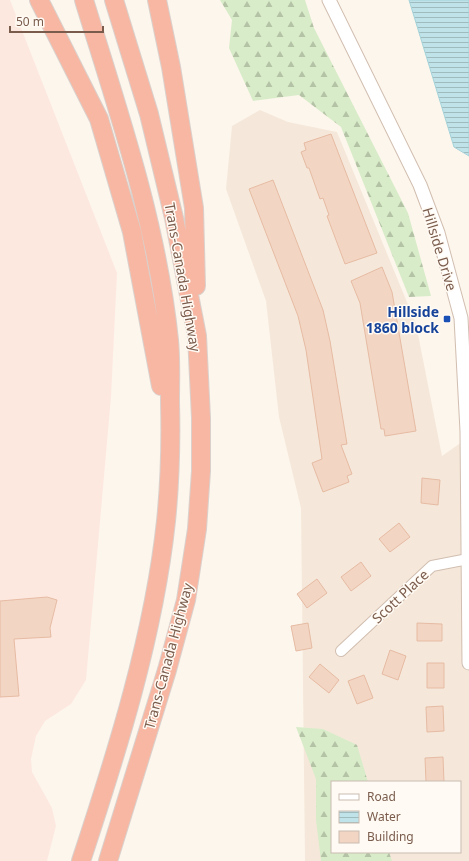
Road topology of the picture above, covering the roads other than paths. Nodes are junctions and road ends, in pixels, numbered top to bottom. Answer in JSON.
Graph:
{"nodes":[{"id":1,"x":39,"y":0,"type":"edge"},
{"id":2,"x":84,"y":0,"type":"edge"},
{"id":3,"x":114,"y":0,"type":"edge"},
{"id":4,"x":157,"y":0,"type":"edge"},
{"id":5,"x":329,"y":0,"type":"edge"},
{"id":6,"x":197,"y":336,"type":"junction"},
{"id":7,"x":170,"y":432,"type":"junction"},
{"id":8,"x":468,"y":559,"type":"edge"},
{"id":9,"x":341,"y":651,"type":"dead end"},
{"id":10,"x":469,"y":663,"type":"edge"},
{"id":11,"x":81,"y":861,"type":"edge"},
{"id":12,"x":108,"y":861,"type":"edge"}],
"edges":[{"from":1,"to":7,"type":"highway"},
{"from":2,"to":7,"type":"highway","name":"Trans-Canada Highway"},
{"from":3,"to":6,"type":"highway","name":"Trans-Canada Highway"},
{"from":4,"to":6,"type":"highway"},
{"from":5,"to":8,"type":"street","name":"Hillside Drive"},
{"from":6,"to":12,"type":"highway","name":"Trans-Canada Highway"},
{"from":7,"to":11,"type":"highway","name":"Trans-Canada Highway"},
{"from":8,"to":9,"type":"street","name":"Scott Place"},
{"from":8,"to":10,"type":"street","name":"Hillside Drive"}]}
